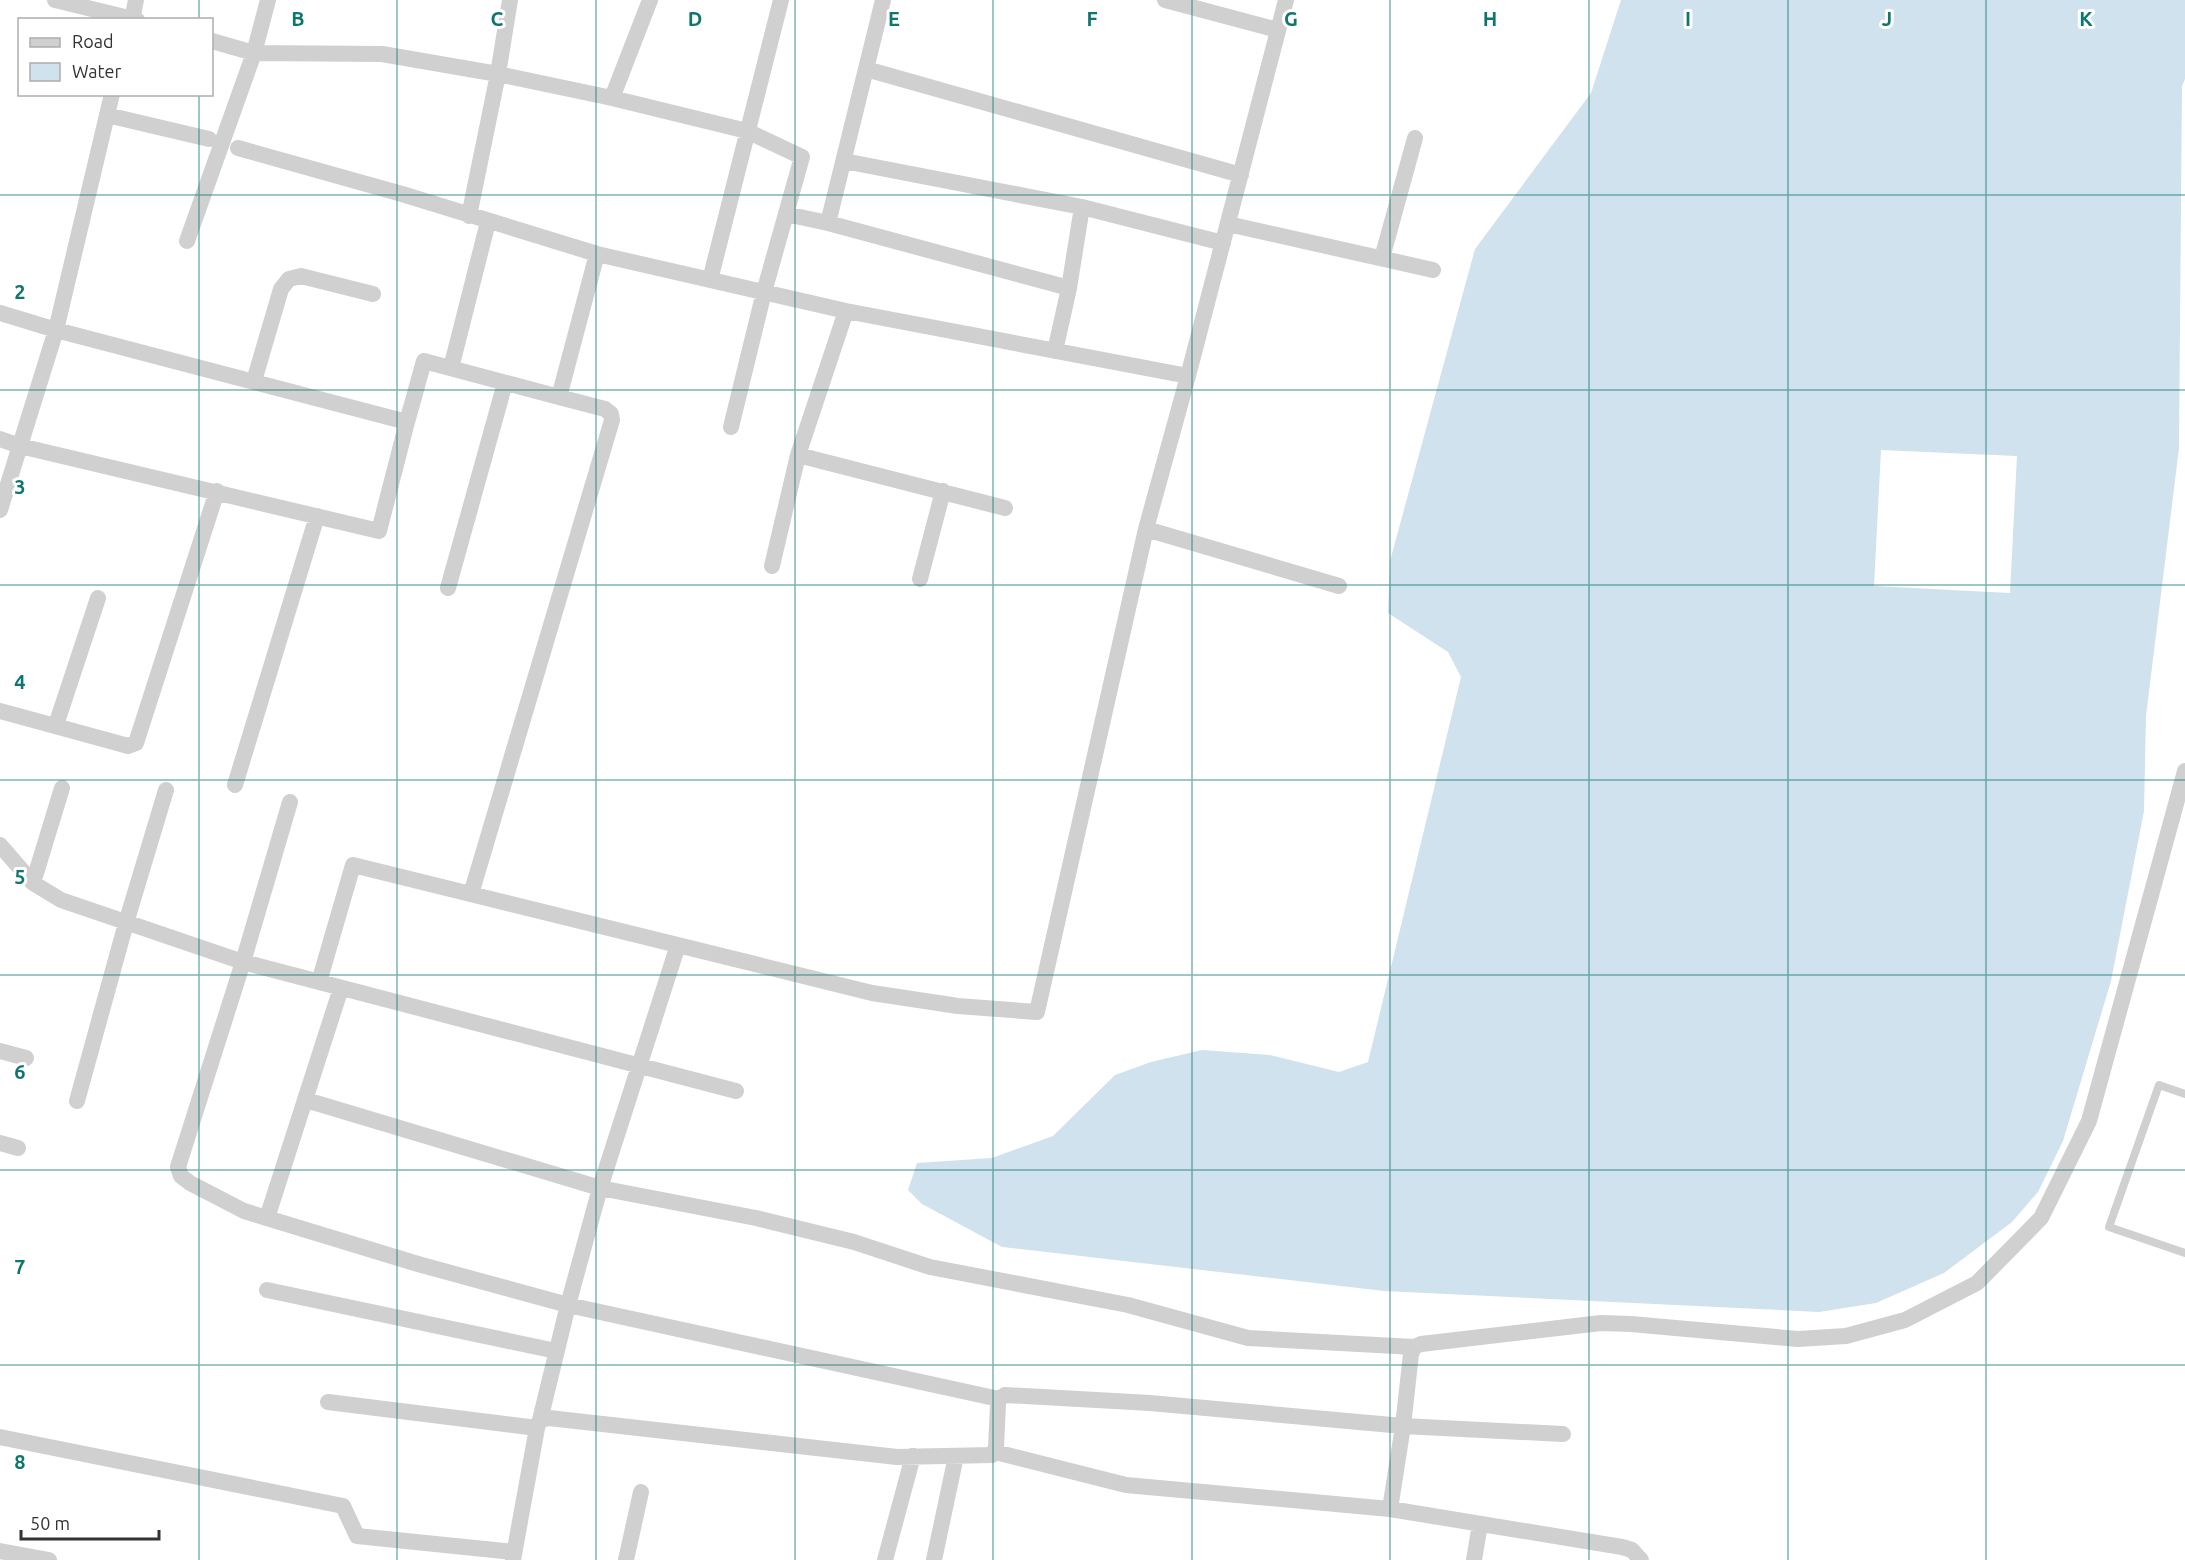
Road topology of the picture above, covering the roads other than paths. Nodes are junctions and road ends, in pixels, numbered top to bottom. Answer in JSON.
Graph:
{"nodes":[{"id":1,"x":55,"y":0,"type":"edge"},
{"id":2,"x":136,"y":0,"type":"edge"},
{"id":3,"x":268,"y":0,"type":"edge"},
{"id":4,"x":510,"y":0,"type":"edge"},
{"id":5,"x":650,"y":0,"type":"edge"},
{"id":6,"x":781,"y":0,"type":"edge"},
{"id":7,"x":883,"y":0,"type":"edge"},
{"id":8,"x":1165,"y":0,"type":"edge"},
{"id":9,"x":1286,"y":0,"type":"edge"},
{"id":10,"x":130,"y":18,"type":"edge"},
{"id":11,"x":134,"y":18,"type":"edge"},
{"id":12,"x":1278,"y":30,"type":"junction"},
{"id":13,"x":213,"y":41,"type":"edge"},
{"id":14,"x":254,"y":53,"type":"junction"},
{"id":15,"x":866,"y":69,"type":"junction"},
{"id":16,"x":498,"y":74,"type":"junction"},
{"id":17,"x":112,"y":96,"type":"edge"},
{"id":18,"x":612,"y":98,"type":"junction"},
{"id":19,"x":107,"y":115,"type":"junction"},
{"id":20,"x":747,"y":131,"type":"junction"},
{"id":21,"x":1415,"y":138,"type":"dead end"},
{"id":22,"x":208,"y":139,"type":"dead end"},
{"id":23,"x":238,"y":148,"type":"dead end"},
{"id":24,"x":844,"y":161,"type":"junction"},
{"id":25,"x":1241,"y":176,"type":"junction"},
{"id":26,"x":1082,"y":207,"type":"junction"},
{"id":27,"x":786,"y":214,"type":"junction"},
{"id":28,"x":470,"y":216,"type":"junction"},
{"id":29,"x":488,"y":222,"type":"junction"},
{"id":30,"x":828,"y":223,"type":"junction"},
{"id":31,"x":1228,"y":224,"type":"junction"},
{"id":32,"x":187,"y":241,"type":"dead end"},
{"id":33,"x":1223,"y":243,"type":"junction"},
{"id":34,"x":597,"y":254,"type":"junction"},
{"id":35,"x":1382,"y":258,"type":"junction"},
{"id":36,"x":1433,"y":270,"type":"dead end"},
{"id":37,"x":710,"y":280,"type":"junction"},
{"id":38,"x":1069,"y":288,"type":"junction"},
{"id":39,"x":764,"y":292,"type":"junction"},
{"id":40,"x":373,"y":294,"type":"dead end"},
{"id":41,"x":846,"y":311,"type":"junction"},
{"id":42,"x":0,"y":313,"type":"edge"},
{"id":43,"x":56,"y":330,"type":"junction"},
{"id":44,"x":1055,"y":351,"type":"junction"},
{"id":45,"x":451,"y":368,"type":"junction"},
{"id":46,"x":1188,"y":376,"type":"junction"},
{"id":47,"x":254,"y":381,"type":"junction"},
{"id":48,"x":505,"y":383,"type":"junction"},
{"id":49,"x":558,"y":397,"type":"junction"},
{"id":50,"x":407,"y":422,"type":"junction"},
{"id":51,"x":730,"y":427,"type":"dead end"},
{"id":52,"x":0,"y":439,"type":"edge"},
{"id":53,"x":20,"y":446,"type":"junction"},
{"id":54,"x":798,"y":455,"type":"junction"},
{"id":55,"x":217,"y":491,"type":"junction"},
{"id":56,"x":943,"y":491,"type":"junction"},
{"id":57,"x":1005,"y":508,"type":"dead end"},
{"id":58,"x":0,"y":510,"type":"edge"},
{"id":59,"x":317,"y":516,"type":"junction"},
{"id":60,"x":1146,"y":529,"type":"junction"},
{"id":61,"x":772,"y":566,"type":"dead end"},
{"id":62,"x":920,"y":579,"type":"dead end"},
{"id":63,"x":1339,"y":586,"type":"dead end"},
{"id":64,"x":448,"y":588,"type":"dead end"},
{"id":65,"x":98,"y":598,"type":"dead end"},
{"id":66,"x":0,"y":711,"type":"edge"},
{"id":67,"x":56,"y":725,"type":"junction"},
{"id":68,"x":2185,"y":771,"type":"edge"},
{"id":69,"x":235,"y":785,"type":"dead end"},
{"id":70,"x":62,"y":789,"type":"dead end"},
{"id":71,"x":166,"y":790,"type":"dead end"},
{"id":72,"x":290,"y":802,"type":"dead end"},
{"id":73,"x":0,"y":845,"type":"edge"},
{"id":74,"x":33,"y":883,"type":"junction"},
{"id":75,"x":471,"y":894,"type":"junction"},
{"id":76,"x":126,"y":923,"type":"junction"},
{"id":77,"x":678,"y":945,"type":"junction"},
{"id":78,"x":243,"y":962,"type":"junction"},
{"id":79,"x":319,"y":982,"type":"junction"},
{"id":80,"x":341,"y":988,"type":"junction"},
{"id":81,"x":0,"y":1051,"type":"edge"},
{"id":82,"x":26,"y":1058,"type":"dead end"},
{"id":83,"x":638,"y":1067,"type":"junction"},
{"id":84,"x":736,"y":1091,"type":"dead end"},
{"id":85,"x":2185,"y":1094,"type":"edge"},
{"id":86,"x":306,"y":1098,"type":"junction"},
{"id":87,"x":77,"y":1101,"type":"dead end"},
{"id":88,"x":0,"y":1143,"type":"edge"},
{"id":89,"x":18,"y":1148,"type":"dead end"},
{"id":90,"x":600,"y":1188,"type":"junction"},
{"id":91,"x":267,"y":1218,"type":"junction"},
{"id":92,"x":2185,"y":1253,"type":"edge"},
{"id":93,"x":267,"y":1290,"type":"dead end"},
{"id":94,"x":568,"y":1305,"type":"junction"},
{"id":95,"x":1414,"y":1347,"type":"junction"},
{"id":96,"x":556,"y":1351,"type":"junction"},
{"id":97,"x":999,"y":1399,"type":"junction"},
{"id":98,"x":328,"y":1402,"type":"dead end"},
{"id":99,"x":539,"y":1424,"type":"junction"},
{"id":100,"x":1403,"y":1426,"type":"junction"},
{"id":101,"x":1563,"y":1434,"type":"dead end"},
{"id":102,"x":0,"y":1437,"type":"edge"},
{"id":103,"x":995,"y":1452,"type":"junction"},
{"id":104,"x":913,"y":1456,"type":"junction"},
{"id":105,"x":956,"y":1456,"type":"junction"},
{"id":106,"x":641,"y":1491,"type":"dead end"},
{"id":107,"x":1390,"y":1509,"type":"junction"},
{"id":108,"x":1480,"y":1524,"type":"junction"},
{"id":109,"x":0,"y":1551,"type":"edge"},
{"id":110,"x":513,"y":1556,"type":"edge"},
{"id":111,"x":49,"y":1560,"type":"edge"},
{"id":112,"x":626,"y":1560,"type":"edge"},
{"id":113,"x":885,"y":1560,"type":"edge"},
{"id":114,"x":934,"y":1560,"type":"edge"},
{"id":115,"x":1474,"y":1560,"type":"edge"},
{"id":116,"x":1641,"y":1560,"type":"edge"}],
"edges":[{"from":1,"to":10,"type":"street"},
{"from":2,"to":11,"type":"street"},
{"from":3,"to":14,"type":"street"},
{"from":4,"to":16,"type":"street"},
{"from":5,"to":18,"type":"street"},
{"from":6,"to":20,"type":"street"},
{"from":7,"to":15,"type":"street"},
{"from":8,"to":12,"type":"street"},
{"from":9,"to":12,"type":"street"},
{"from":12,"to":25,"type":"street"},
{"from":13,"to":14,"type":"street"},
{"from":14,"to":16,"type":"street"},
{"from":14,"to":32,"type":"street"},
{"from":15,"to":24,"type":"street"},
{"from":15,"to":25,"type":"street"},
{"from":16,"to":18,"type":"street"},
{"from":16,"to":28,"type":"street"},
{"from":17,"to":19,"type":"street"},
{"from":18,"to":20,"type":"street"},
{"from":19,"to":22,"type":"street"},
{"from":19,"to":43,"type":"street"},
{"from":20,"to":27,"type":"street"},
{"from":20,"to":37,"type":"street"},
{"from":21,"to":35,"type":"street"},
{"from":23,"to":28,"type":"street"},
{"from":24,"to":26,"type":"street"},
{"from":24,"to":30,"type":"street"},
{"from":25,"to":31,"type":"street"},
{"from":26,"to":33,"type":"street"},
{"from":26,"to":38,"type":"street"},
{"from":27,"to":30,"type":"street"},
{"from":27,"to":39,"type":"street"},
{"from":28,"to":29,"type":"street"},
{"from":29,"to":34,"type":"street"},
{"from":29,"to":45,"type":"street"},
{"from":30,"to":38,"type":"street"},
{"from":31,"to":33,"type":"street"},
{"from":31,"to":35,"type":"street"},
{"from":33,"to":46,"type":"street"},
{"from":34,"to":37,"type":"street"},
{"from":34,"to":49,"type":"street"},
{"from":35,"to":36,"type":"street"},
{"from":37,"to":39,"type":"street"},
{"from":38,"to":44,"type":"street"},
{"from":39,"to":41,"type":"street"},
{"from":39,"to":51,"type":"street"},
{"from":40,"to":47,"type":"street"},
{"from":41,"to":44,"type":"street"},
{"from":41,"to":54,"type":"street"},
{"from":42,"to":43,"type":"street"},
{"from":43,"to":47,"type":"street"},
{"from":43,"to":53,"type":"street"},
{"from":44,"to":46,"type":"street"},
{"from":45,"to":48,"type":"street"},
{"from":45,"to":50,"type":"street"},
{"from":46,"to":60,"type":"street"},
{"from":47,"to":50,"type":"street"},
{"from":48,"to":49,"type":"street"},
{"from":48,"to":64,"type":"street"},
{"from":49,"to":75,"type":"street"},
{"from":50,"to":59,"type":"street"},
{"from":52,"to":53,"type":"street"},
{"from":53,"to":55,"type":"street"},
{"from":53,"to":58,"type":"street"},
{"from":54,"to":56,"type":"street"},
{"from":54,"to":61,"type":"street"},
{"from":55,"to":59,"type":"street"},
{"from":55,"to":67,"type":"street"},
{"from":56,"to":57,"type":"street"},
{"from":56,"to":62,"type":"street"},
{"from":59,"to":69,"type":"street"},
{"from":60,"to":63,"type":"street"},
{"from":60,"to":77,"type":"street"},
{"from":65,"to":67,"type":"street"},
{"from":66,"to":67,"type":"street"},
{"from":68,"to":95,"type":"street"},
{"from":70,"to":74,"type":"street"},
{"from":71,"to":76,"type":"street"},
{"from":72,"to":78,"type":"street"},
{"from":73,"to":74,"type":"street"},
{"from":74,"to":76,"type":"street"},
{"from":75,"to":77,"type":"street"},
{"from":75,"to":79,"type":"street"},
{"from":76,"to":78,"type":"street"},
{"from":76,"to":87,"type":"street"},
{"from":77,"to":83,"type":"street"},
{"from":78,"to":79,"type":"street"},
{"from":78,"to":91,"type":"street"},
{"from":79,"to":80,"type":"street"},
{"from":80,"to":83,"type":"street"},
{"from":80,"to":86,"type":"street"},
{"from":81,"to":82,"type":"street"},
{"from":83,"to":84,"type":"street"},
{"from":83,"to":90,"type":"street"},
{"from":85,"to":92,"type":"lane"},
{"from":86,"to":90,"type":"street"},
{"from":86,"to":91,"type":"street"},
{"from":88,"to":89,"type":"street"},
{"from":90,"to":94,"type":"street"},
{"from":90,"to":95,"type":"street"},
{"from":91,"to":94,"type":"street"},
{"from":93,"to":96,"type":"street"},
{"from":94,"to":96,"type":"street"},
{"from":94,"to":97,"type":"street"},
{"from":95,"to":100,"type":"street"},
{"from":96,"to":99,"type":"street"},
{"from":97,"to":100,"type":"street"},
{"from":97,"to":103,"type":"street"},
{"from":98,"to":99,"type":"street"},
{"from":99,"to":104,"type":"street"},
{"from":99,"to":110,"type":"street"},
{"from":100,"to":101,"type":"street"},
{"from":100,"to":107,"type":"street"},
{"from":102,"to":110,"type":"street"},
{"from":103,"to":105,"type":"street"},
{"from":103,"to":107,"type":"street"},
{"from":104,"to":105,"type":"street"},
{"from":104,"to":113,"type":"street"},
{"from":105,"to":114,"type":"street"},
{"from":106,"to":112,"type":"street"},
{"from":107,"to":108,"type":"street"},
{"from":108,"to":115,"type":"street"},
{"from":108,"to":116,"type":"street"},
{"from":109,"to":111,"type":"street"}]}
